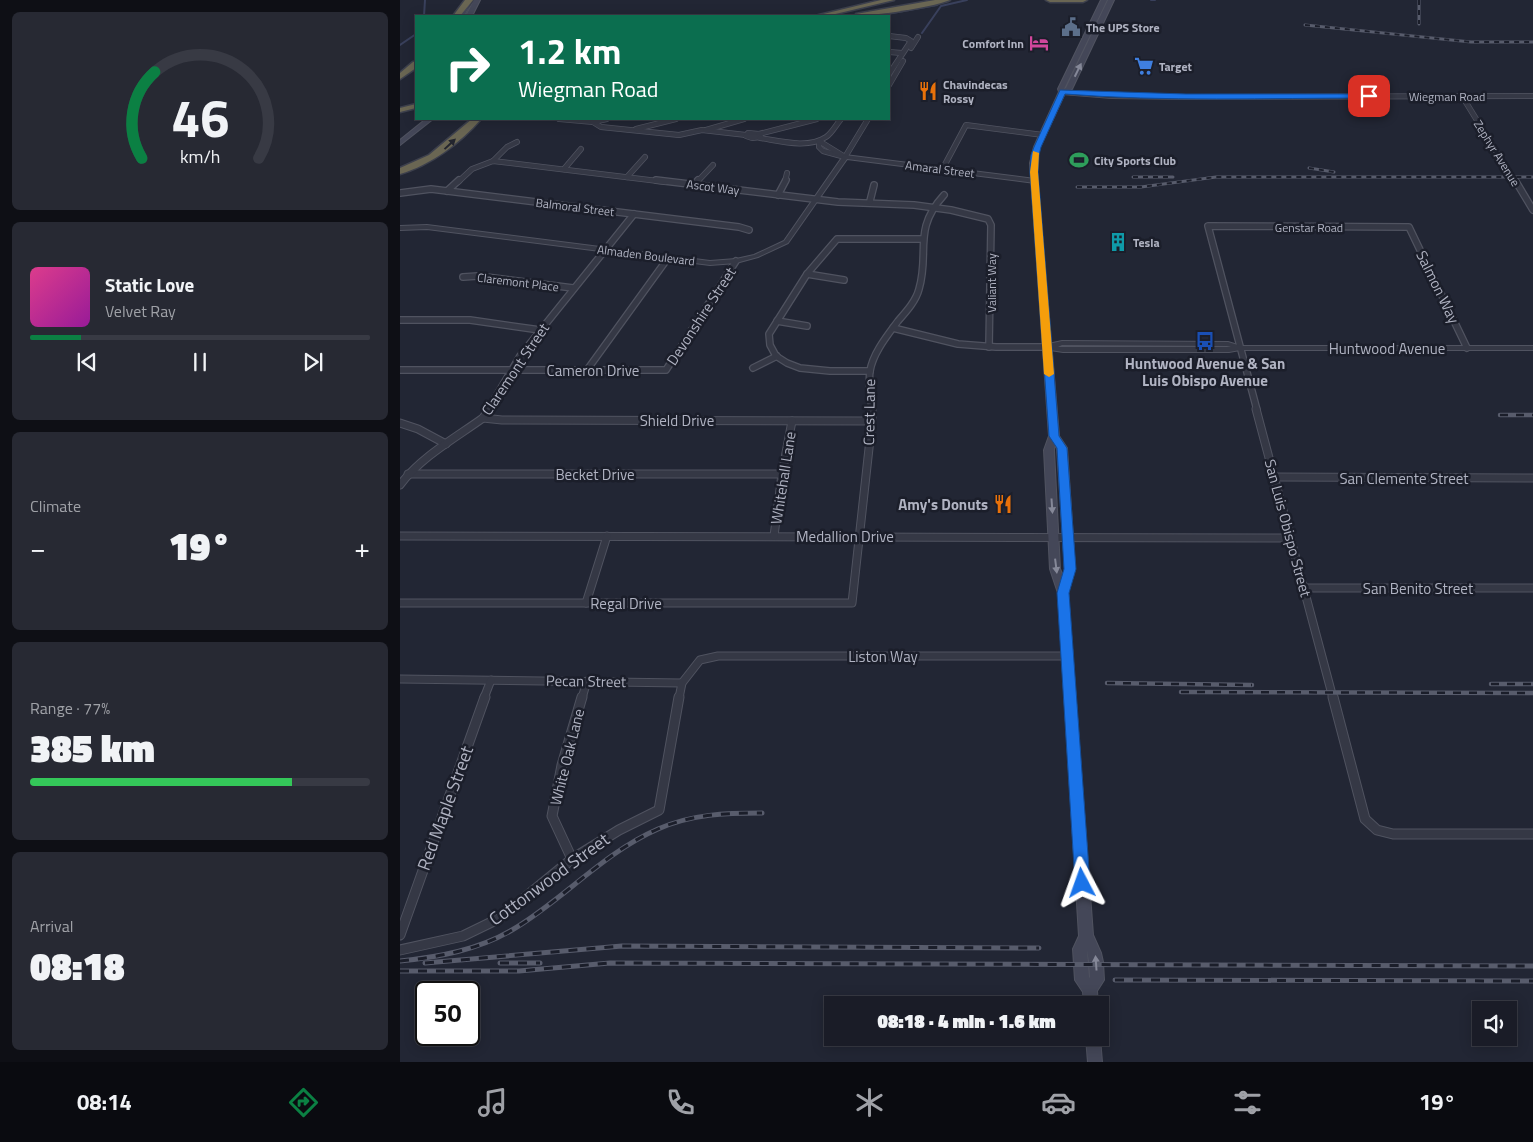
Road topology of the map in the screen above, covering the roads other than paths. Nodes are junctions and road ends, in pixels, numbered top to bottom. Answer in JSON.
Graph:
{"nodes":[{"id":1,"x":469,"y":0,"type":"edge"},
{"id":2,"x":477,"y":0,"type":"edge"},
{"id":3,"x":882,"y":0,"type":"edge"},
{"id":4,"x":890,"y":0,"type":"edge"},
{"id":5,"x":922,"y":0,"type":"edge"},
{"id":6,"x":946,"y":0,"type":"edge"},
{"id":7,"x":1050,"y":0,"type":"edge"},
{"id":8,"x":1082,"y":0,"type":"edge"},
{"id":9,"x":1104,"y":0,"type":"edge"},
{"id":10,"x":1111,"y":0,"type":"edge"},
{"id":11,"x":874,"y":4,"type":"junction"},
{"id":12,"x":860,"y":14,"type":"junction"},
{"id":13,"x":457,"y":15,"type":"edge"},
{"id":14,"x":462,"y":15,"type":"edge"},
{"id":15,"x":470,"y":15,"type":"edge"},
{"id":16,"x":824,"y":15,"type":"edge"},
{"id":17,"x":856,"y":15,"type":"edge"},
{"id":18,"x":890,"y":36,"type":"edge"},
{"id":19,"x":918,"y":37,"type":"dead end"},
{"id":20,"x":890,"y":52,"type":"edge"},
{"id":21,"x":902,"y":53,"type":"junction"},
{"id":22,"x":415,"y":65,"type":"edge"},
{"id":23,"x":891,"y":67,"type":"edge"},
{"id":24,"x":400,"y":77,"type":"edge"},
{"id":25,"x":890,"y":83,"type":"edge"},
{"id":26,"x":1062,"y":92,"type":"junction"},
{"id":27,"x":1462,"y":96,"type":"junction"},
{"id":28,"x":1533,"y":96,"type":"edge"},
{"id":29,"x":415,"y":105,"type":"edge"},
{"id":30,"x":402,"y":109,"type":"edge"},
{"id":31,"x":415,"y":114,"type":"edge"},
{"id":32,"x":400,"y":118,"type":"edge"},
{"id":33,"x":426,"y":120,"type":"edge"},
{"id":34,"x":476,"y":120,"type":"edge"},
{"id":35,"x":571,"y":120,"type":"edge"},
{"id":36,"x":602,"y":120,"type":"edge"},
{"id":37,"x":672,"y":120,"type":"edge"},
{"id":38,"x":741,"y":120,"type":"edge"},
{"id":39,"x":814,"y":120,"type":"edge"},
{"id":40,"x":839,"y":120,"type":"edge"},
{"id":41,"x":867,"y":120,"type":"edge"},
{"id":42,"x":593,"y":122,"type":"junction"},
{"id":43,"x":630,"y":130,"type":"junction"},
{"id":44,"x":706,"y":130,"type":"junction"},
{"id":45,"x":1043,"y":135,"type":"junction"},
{"id":46,"x":400,"y":136,"type":"edge"},
{"id":47,"x":760,"y":136,"type":"junction"},
{"id":48,"x":819,"y":141,"type":"junction"},
{"id":49,"x":516,"y":142,"type":"dead end"},
{"id":50,"x":400,"y":143,"type":"edge"},
{"id":51,"x":581,"y":150,"type":"dead end"},
{"id":52,"x":645,"y":157,"type":"dead end"},
{"id":53,"x":845,"y":157,"type":"junction"},
{"id":54,"x":493,"y":161,"type":"junction"},
{"id":55,"x":713,"y":165,"type":"dead end"},
{"id":56,"x":400,"y":169,"type":"edge"},
{"id":57,"x":564,"y":169,"type":"junction"},
{"id":58,"x":942,"y":170,"type":"junction"},
{"id":59,"x":787,"y":172,"type":"dead end"},
{"id":60,"x":627,"y":177,"type":"junction"},
{"id":61,"x":1035,"y":181,"type":"junction"},
{"id":62,"x":694,"y":185,"type":"junction"},
{"id":63,"x":874,"y":185,"type":"dead end"},
{"id":64,"x":448,"y":191,"type":"junction"},
{"id":65,"x":400,"y":193,"type":"edge"},
{"id":66,"x":778,"y":195,"type":"junction"},
{"id":67,"x":944,"y":195,"type":"dead end"},
{"id":68,"x":816,"y":200,"type":"junction"},
{"id":69,"x":870,"y":202,"type":"junction"},
{"id":70,"x":933,"y":206,"type":"junction"},
{"id":71,"x":1533,"y":210,"type":"edge"},
{"id":72,"x":634,"y":214,"type":"junction"},
{"id":73,"x":988,"y":219,"type":"joint"},
{"id":74,"x":1208,"y":226,"type":"joint"},
{"id":75,"x":1409,"y":227,"type":"joint"},
{"id":76,"x":400,"y":228,"type":"edge"},
{"id":77,"x":749,"y":230,"type":"dead end"},
{"id":78,"x":923,"y":239,"type":"junction"},
{"id":79,"x":604,"y":250,"type":"junction"},
{"id":80,"x":668,"y":258,"type":"junction"},
{"id":81,"x":736,"y":261,"type":"junction"},
{"id":82,"x":807,"y":274,"type":"junction"},
{"id":83,"x":463,"y":277,"type":"dead end"},
{"id":84,"x":844,"y":280,"type":"dead end"},
{"id":85,"x":573,"y":288,"type":"junction"},
{"id":86,"x":400,"y":320,"type":"edge"},
{"id":87,"x":777,"y":321,"type":"junction"},
{"id":88,"x":807,"y":326,"type":"dead end"},
{"id":89,"x":893,"y":328,"type":"junction"},
{"id":90,"x":540,"y":330,"type":"junction"},
{"id":91,"x":989,"y":347,"type":"junction"},
{"id":92,"x":1047,"y":347,"type":"junction"},
{"id":93,"x":1240,"y":348,"type":"junction"},
{"id":94,"x":1467,"y":348,"type":"junction"},
{"id":95,"x":1533,"y":348,"type":"edge"},
{"id":96,"x":778,"y":356,"type":"junction"},
{"id":97,"x":753,"y":368,"type":"dead end"},
{"id":98,"x":400,"y":370,"type":"edge"},
{"id":99,"x":587,"y":370,"type":"junction"},
{"id":100,"x":666,"y":370,"type":"joint"},
{"id":101,"x":510,"y":371,"type":"junction"},
{"id":102,"x":870,"y":371,"type":"junction"},
{"id":103,"x":483,"y":418,"type":"junction"},
{"id":104,"x":792,"y":421,"type":"junction"},
{"id":105,"x":872,"y":421,"type":"junction"},
{"id":106,"x":400,"y":423,"type":"edge"},
{"id":107,"x":1054,"y":436,"type":"junction"},
{"id":108,"x":446,"y":444,"type":"junction"},
{"id":109,"x":408,"y":474,"type":"junction"},
{"id":110,"x":782,"y":474,"type":"junction"},
{"id":111,"x":1274,"y":478,"type":"junction"},
{"id":112,"x":1533,"y":478,"type":"edge"},
{"id":113,"x":400,"y":485,"type":"edge"},
{"id":114,"x":400,"y":536,"type":"edge"},
{"id":115,"x":607,"y":536,"type":"junction"},
{"id":116,"x":774,"y":536,"type":"junction"},
{"id":117,"x":860,"y":536,"type":"junction"},
{"id":118,"x":1054,"y":538,"type":"junction"},
{"id":119,"x":1068,"y":538,"type":"junction"},
{"id":120,"x":1290,"y":538,"type":"junction"},
{"id":121,"x":1303,"y":588,"type":"junction"},
{"id":122,"x":1533,"y":588,"type":"edge"},
{"id":123,"x":1063,"y":593,"type":"junction"},
{"id":124,"x":400,"y":603,"type":"edge"},
{"id":125,"x":586,"y":603,"type":"junction"},
{"id":126,"x":852,"y":603,"type":"joint"},
{"id":127,"x":1066,"y":656,"type":"junction"},
{"id":128,"x":700,"y":660,"type":"joint"},
{"id":129,"x":400,"y":679,"type":"edge"},
{"id":130,"x":491,"y":680,"type":"junction"},
{"id":131,"x":587,"y":681,"type":"junction"},
{"id":132,"x":682,"y":683,"type":"junction"},
{"id":133,"x":1533,"y":834,"type":"edge"},
{"id":134,"x":572,"y":859,"type":"junction"},
{"id":135,"x":400,"y":935,"type":"edge"},
{"id":136,"x":400,"y":950,"type":"edge"},
{"id":137,"x":1090,"y":996,"type":"edge"},
{"id":138,"x":1094,"y":1046,"type":"edge"},
{"id":139,"x":1095,"y":1062,"type":"edge"}],
"edges":[{"from":1,"to":13,"type":"highway"},
{"from":1,"to":14,"type":"main road"},
{"from":2,"to":15,"type":"main road"},
{"from":3,"to":11,"type":"highway"},
{"from":4,"to":11,"type":"highway"},
{"from":5,"to":12,"type":"highway"},
{"from":6,"to":12,"type":"highway"},
{"from":7,"to":8,"type":"highway"},
{"from":9,"to":26,"type":"main road"},
{"from":26,"to":10,"type":"main road","one_way":true},
{"from":11,"to":16,"type":"highway"},
{"from":12,"to":17,"type":"highway"},
{"from":18,"to":21,"type":"street"},
{"from":19,"to":25,"type":"street"},
{"from":20,"to":21,"type":"street"},
{"from":21,"to":23,"type":"street"},
{"from":22,"to":24,"type":"highway"},
{"from":26,"to":27,"type":"street","name":"Wiegman Road"},
{"from":26,"to":45,"type":"main road"},
{"from":27,"to":28,"type":"street","name":"Wiegman Road"},
{"from":27,"to":71,"type":"street","name":"Zephyr Avenue"},
{"from":29,"to":30,"type":"highway"},
{"from":31,"to":32,"type":"highway"},
{"from":33,"to":46,"type":"main road"},
{"from":33,"to":50,"type":"main road"},
{"from":56,"to":34,"type":"highway","one_way":true},
{"from":35,"to":42,"type":"street"},
{"from":36,"to":42,"type":"street"},
{"from":37,"to":43,"type":"street"},
{"from":38,"to":44,"type":"street"},
{"from":39,"to":47,"type":"street"},
{"from":40,"to":48,"type":"street"},
{"from":41,"to":53,"type":"street"},
{"from":42,"to":43,"type":"street"},
{"from":43,"to":44,"type":"street"},
{"from":44,"to":47,"type":"street"},
{"from":45,"to":58,"type":"street"},
{"from":45,"to":61,"type":"main road"},
{"from":47,"to":48,"type":"street"},
{"from":48,"to":53,"type":"street","name":"Amaral Street"},
{"from":49,"to":54,"type":"street"},
{"from":51,"to":57,"type":"street"},
{"from":52,"to":60,"type":"street"},
{"from":53,"to":58,"type":"street","name":"Amaral Street"},
{"from":53,"to":68,"type":"street","name":"Almaden Boulevard"},
{"from":54,"to":57,"type":"street","name":"Ascot Way"},
{"from":54,"to":64,"type":"street"},
{"from":55,"to":62,"type":"street"},
{"from":57,"to":60,"type":"street","name":"Ascot Way"},
{"from":58,"to":61,"type":"street","name":"Amaral Street"},
{"from":59,"to":66,"type":"street"},
{"from":60,"to":62,"type":"street","name":"Ascot Way"},
{"from":61,"to":92,"type":"main road"},
{"from":62,"to":66,"type":"street","name":"Ascot Way"},
{"from":63,"to":69,"type":"street"},
{"from":64,"to":65,"type":"street","name":"Balmoral Street"},
{"from":64,"to":72,"type":"street","name":"Balmoral Street"},
{"from":66,"to":68,"type":"street","name":"Ascot Way"},
{"from":67,"to":70,"type":"street"},
{"from":68,"to":69,"type":"street","name":"Ascot Way"},
{"from":68,"to":81,"type":"street","name":"Almaden Boulevard"},
{"from":69,"to":70,"type":"street","name":"Ascot Way"},
{"from":70,"to":73,"type":"street","name":"Ascot Way"},
{"from":70,"to":78,"type":"street","name":"Crest Lane"},
{"from":72,"to":77,"type":"street","name":"Balmoral Street"},
{"from":72,"to":79,"type":"street","name":"Claremont Street"},
{"from":73,"to":91,"type":"street","name":"Valiant Way"},
{"from":74,"to":75,"type":"street","name":"Genstar Road"},
{"from":74,"to":93,"type":"street","name":"San Luis Obispo Street"},
{"from":75,"to":94,"type":"street","name":"Salmon Way"},
{"from":76,"to":79,"type":"street","name":"Almaden Boulevard"},
{"from":78,"to":82,"type":"street"},
{"from":78,"to":89,"type":"street","name":"Crest Lane"},
{"from":79,"to":80,"type":"street","name":"Almaden Boulevard"},
{"from":79,"to":85,"type":"street","name":"Claremont Street"},
{"from":80,"to":81,"type":"street","name":"Almaden Boulevard"},
{"from":80,"to":99,"type":"street"},
{"from":81,"to":100,"type":"street","name":"Devonshire Street"},
{"from":82,"to":84,"type":"street"},
{"from":82,"to":87,"type":"street"},
{"from":83,"to":85,"type":"street","name":"Claremont Place"},
{"from":85,"to":90,"type":"street","name":"Claremont Street"},
{"from":86,"to":90,"type":"street"},
{"from":87,"to":88,"type":"street"},
{"from":87,"to":96,"type":"street"},
{"from":89,"to":91,"type":"street","name":"Huntwood Avenue"},
{"from":89,"to":102,"type":"street","name":"Crest Lane"},
{"from":90,"to":101,"type":"street","name":"Claremont Street"},
{"from":91,"to":92,"type":"street","name":"Huntwood Avenue"},
{"from":92,"to":93,"type":"street","name":"Huntwood Avenue"},
{"from":92,"to":107,"type":"main road"},
{"from":93,"to":94,"type":"street","name":"Huntwood Avenue"},
{"from":93,"to":111,"type":"street","name":"San Luis Obispo Street"},
{"from":94,"to":95,"type":"street","name":"Huntwood Avenue"},
{"from":96,"to":97,"type":"street"},
{"from":96,"to":102,"type":"street"},
{"from":98,"to":101,"type":"street","name":"Cameron Drive"},
{"from":99,"to":100,"type":"street","name":"Cameron Drive"},
{"from":99,"to":101,"type":"street","name":"Cameron Drive"},
{"from":101,"to":103,"type":"street","name":"Claremont Street"},
{"from":102,"to":105,"type":"street","name":"Crest Lane"},
{"from":103,"to":104,"type":"street","name":"Shield Drive"},
{"from":103,"to":108,"type":"street","name":"Claremont Street"},
{"from":104,"to":105,"type":"street","name":"Shield Drive"},
{"from":104,"to":110,"type":"street","name":"Whitehall Lane"},
{"from":105,"to":117,"type":"street","name":"Crest Lane"},
{"from":106,"to":108,"type":"street"},
{"from":107,"to":118,"type":"main road","one_way":true},
{"from":107,"to":119,"type":"main road"},
{"from":108,"to":109,"type":"street","name":"Claremont Street"},
{"from":109,"to":110,"type":"street","name":"Becket Drive"},
{"from":109,"to":113,"type":"street","name":"Claremont Street"},
{"from":110,"to":116,"type":"street","name":"Whitehall Lane"},
{"from":111,"to":112,"type":"street","name":"San Clemente Street"},
{"from":111,"to":120,"type":"street","name":"San Luis Obispo Street"},
{"from":114,"to":115,"type":"street","name":"Medallion Drive"},
{"from":115,"to":116,"type":"street","name":"Medallion Drive"},
{"from":115,"to":125,"type":"street"},
{"from":116,"to":117,"type":"street","name":"Medallion Drive"},
{"from":117,"to":118,"type":"street","name":"Medallion Drive"},
{"from":117,"to":126,"type":"street","name":"Crest Lane"},
{"from":118,"to":119,"type":"street","name":"Medallion Drive"},
{"from":118,"to":123,"type":"main road","one_way":true},
{"from":119,"to":120,"type":"street","name":"Medallion Drive"},
{"from":119,"to":123,"type":"main road"},
{"from":120,"to":121,"type":"street","name":"San Luis Obispo Street"},
{"from":121,"to":122,"type":"street","name":"San Benito Street"},
{"from":121,"to":133,"type":"street","name":"San Luis Obispo Street"},
{"from":123,"to":127,"type":"main road"},
{"from":124,"to":125,"type":"street","name":"Regal Drive"},
{"from":125,"to":126,"type":"street","name":"Regal Drive"},
{"from":127,"to":128,"type":"street","name":"Liston Way"},
{"from":127,"to":137,"type":"main road"},
{"from":128,"to":132,"type":"street","name":"Cottonwood Street"},
{"from":129,"to":130,"type":"street","name":"Pecan Street"},
{"from":130,"to":131,"type":"street","name":"Pecan Street"},
{"from":130,"to":135,"type":"street","name":"Red Maple Street"},
{"from":131,"to":132,"type":"street","name":"Pecan Street"},
{"from":131,"to":134,"type":"street","name":"White Oak Lane"},
{"from":132,"to":134,"type":"street","name":"Cottonwood Street"},
{"from":134,"to":136,"type":"street","name":"Cottonwood Street"},
{"from":138,"to":139,"type":"main road"}]}
